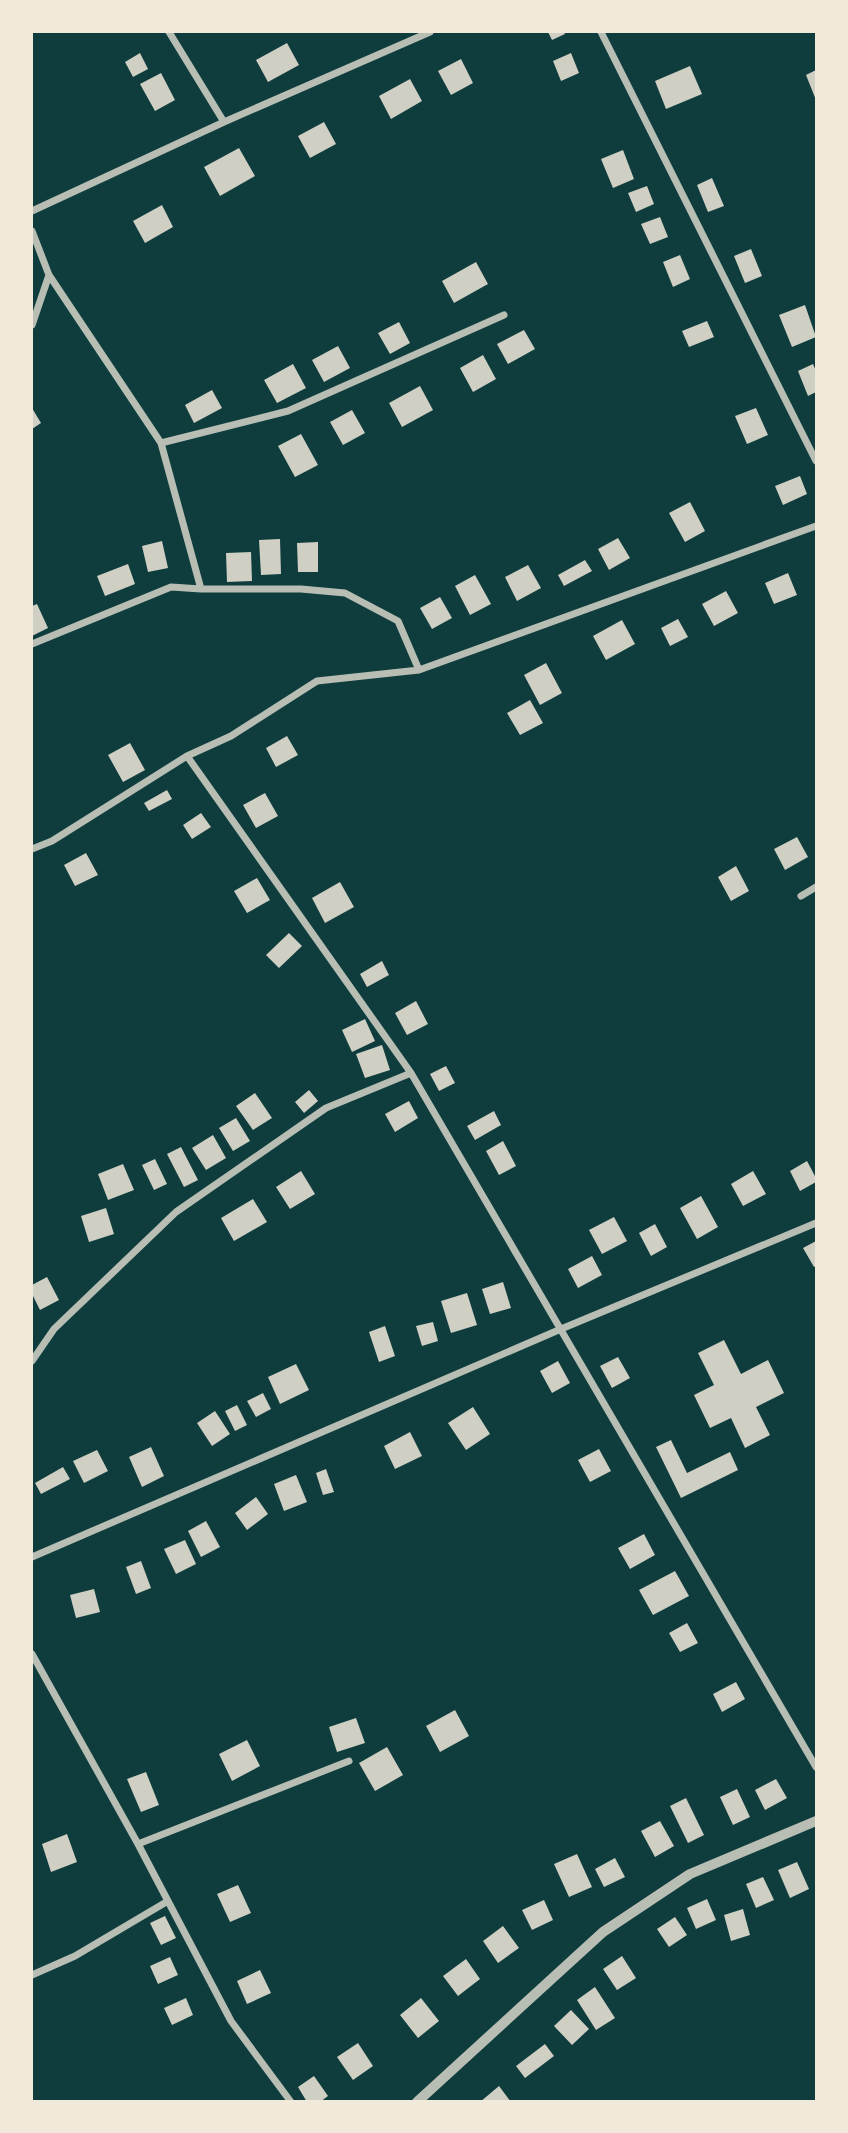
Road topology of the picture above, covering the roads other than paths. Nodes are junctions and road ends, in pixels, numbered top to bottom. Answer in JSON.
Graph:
{"nodes":[{"id":1,"x":169,"y":32,"type":"edge"},
{"id":2,"x":430,"y":32,"type":"edge"},
{"id":3,"x":601,"y":32,"type":"edge"},
{"id":4,"x":224,"y":122,"type":"junction"},
{"id":5,"x":32,"y":211,"type":"edge"},
{"id":6,"x":32,"y":231,"type":"edge"},
{"id":7,"x":49,"y":275,"type":"junction"},
{"id":8,"x":504,"y":315,"type":"dead end"},
{"id":9,"x":32,"y":325,"type":"edge"},
{"id":10,"x":161,"y":443,"type":"junction"},
{"id":11,"x":817,"y":461,"type":"edge"},
{"id":12,"x":817,"y":526,"type":"edge"},
{"id":13,"x":201,"y":589,"type":"junction"},
{"id":14,"x":32,"y":644,"type":"edge"},
{"id":15,"x":419,"y":670,"type":"junction"},
{"id":16,"x":187,"y":755,"type":"junction"},
{"id":17,"x":32,"y":849,"type":"edge"},
{"id":18,"x":817,"y":887,"type":"edge"},
{"id":19,"x":801,"y":896,"type":"dead end"},
{"id":20,"x":411,"y":1073,"type":"junction"},
{"id":21,"x":817,"y":1223,"type":"edge"},
{"id":22,"x":561,"y":1329,"type":"junction"},
{"id":23,"x":32,"y":1361,"type":"edge"},
{"id":24,"x":32,"y":1558,"type":"edge"},
{"id":25,"x":32,"y":1654,"type":"edge"},
{"id":26,"x":349,"y":1761,"type":"dead end"},
{"id":27,"x":817,"y":1767,"type":"edge"},
{"id":28,"x":817,"y":1821,"type":"edge"},
{"id":29,"x":138,"y":1844,"type":"junction"},
{"id":30,"x":168,"y":1901,"type":"junction"},
{"id":31,"x":32,"y":1975,"type":"edge"},
{"id":32,"x":291,"y":2102,"type":"edge"},
{"id":33,"x":417,"y":2102,"type":"edge"}],
"edges":[{"from":1,"to":4,"type":"street"},
{"from":2,"to":4,"type":"street"},
{"from":3,"to":11,"type":"street"},
{"from":4,"to":5,"type":"street"},
{"from":6,"to":7,"type":"street"},
{"from":7,"to":9,"type":"street"},
{"from":7,"to":10,"type":"street"},
{"from":8,"to":10,"type":"street"},
{"from":10,"to":13,"type":"street"},
{"from":12,"to":15,"type":"street"},
{"from":13,"to":14,"type":"street"},
{"from":13,"to":15,"type":"street"},
{"from":15,"to":16,"type":"street"},
{"from":16,"to":17,"type":"street"},
{"from":16,"to":20,"type":"street"},
{"from":18,"to":19,"type":"street"},
{"from":20,"to":22,"type":"street"},
{"from":20,"to":23,"type":"street"},
{"from":21,"to":22,"type":"street"},
{"from":22,"to":24,"type":"street"},
{"from":22,"to":27,"type":"street"},
{"from":25,"to":29,"type":"street"},
{"from":26,"to":29,"type":"street"},
{"from":28,"to":33,"type":"street"},
{"from":29,"to":30,"type":"street"},
{"from":30,"to":31,"type":"street"},
{"from":30,"to":32,"type":"street"}]}
